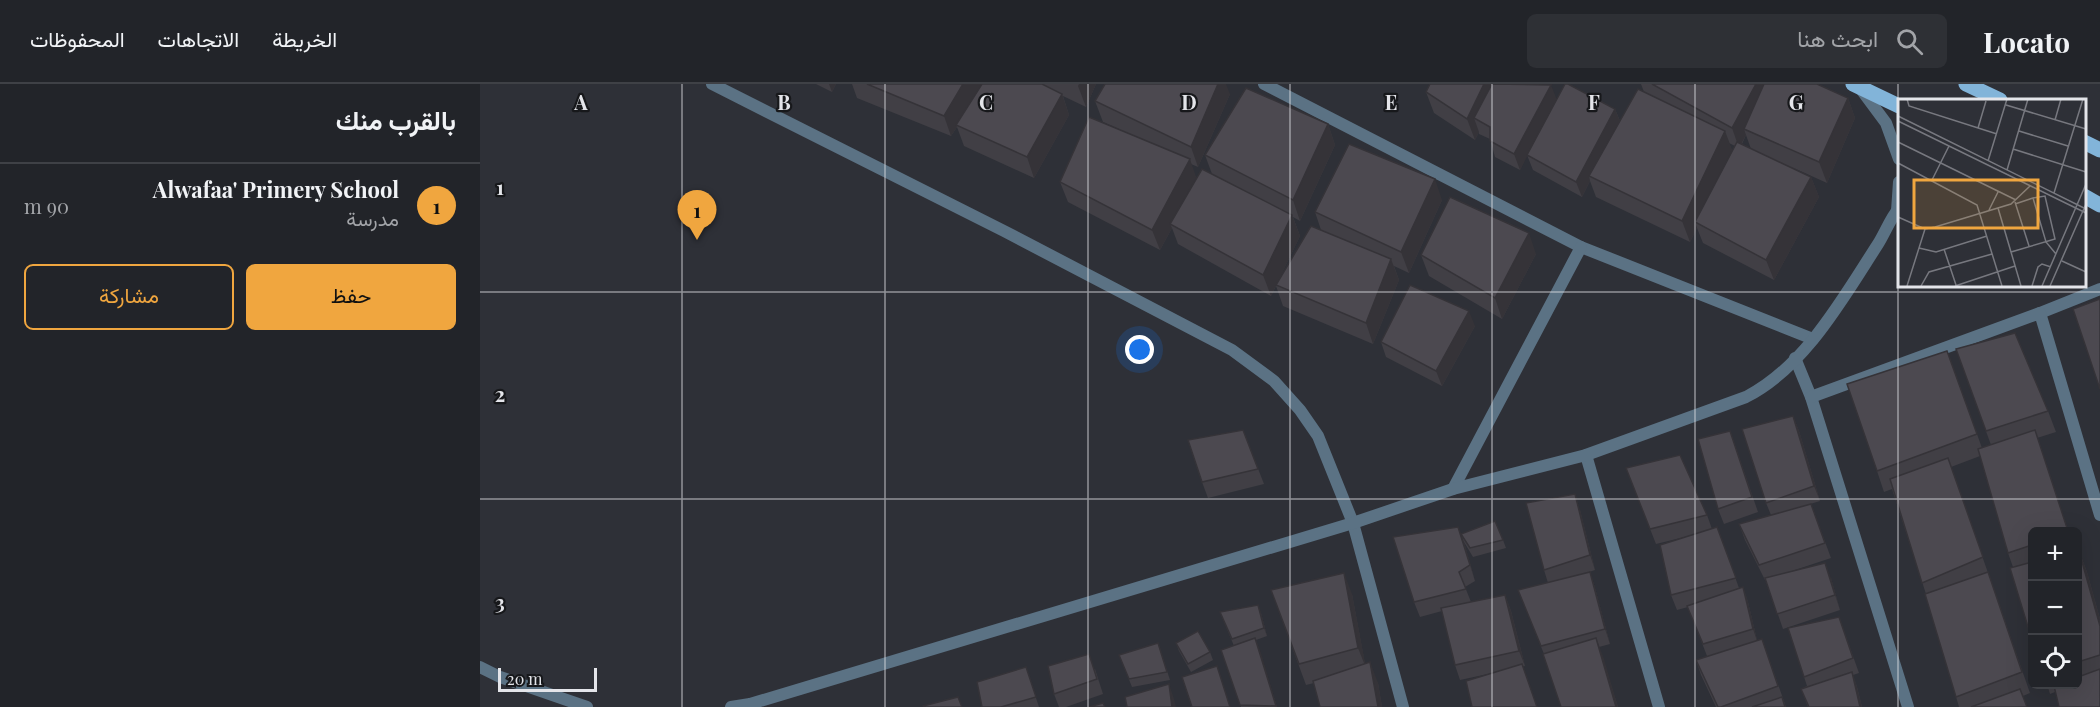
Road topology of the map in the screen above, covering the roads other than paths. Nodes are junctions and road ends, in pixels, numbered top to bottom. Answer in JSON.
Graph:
{"nodes":[{"id":1,"x":1264,"y":84,"type":"edge"},
{"id":2,"x":1966,"y":84,"type":"edge"},
{"id":3,"x":715,"y":85,"type":"edge"},
{"id":4,"x":1856,"y":86,"type":"edge"},
{"id":5,"x":1998,"y":99,"type":"edge"},
{"id":6,"x":1898,"y":106,"type":"edge"},
{"id":7,"x":2085,"y":142,"type":"edge"},
{"id":8,"x":2100,"y":150,"type":"edge"},
{"id":9,"x":1898,"y":156,"type":"edge"},
{"id":10,"x":2085,"y":197,"type":"edge"},
{"id":11,"x":2100,"y":205,"type":"edge"},
{"id":12,"x":1898,"y":209,"type":"edge"},
{"id":13,"x":1581,"y":247,"type":"junction"},
{"id":14,"x":2100,"y":289,"type":"edge"},
{"id":15,"x":2040,"y":313,"type":"junction"},
{"id":16,"x":1813,"y":339,"type":"junction"},
{"id":17,"x":1795,"y":358,"type":"junction"},
{"id":18,"x":1811,"y":397,"type":"junction"},
{"id":19,"x":1586,"y":455,"type":"junction"},
{"id":20,"x":1453,"y":489,"type":"junction"},
{"id":21,"x":2100,"y":516,"type":"edge"},
{"id":22,"x":1353,"y":523,"type":"junction"},
{"id":23,"x":480,"y":667,"type":"edge"},
{"id":24,"x":587,"y":707,"type":"edge"},
{"id":25,"x":731,"y":707,"type":"edge"},
{"id":26,"x":1403,"y":707,"type":"edge"},
{"id":27,"x":1659,"y":707,"type":"edge"},
{"id":28,"x":1908,"y":707,"type":"edge"}],
"edges":[{"from":1,"to":13,"type":"street"},
{"from":2,"to":5,"type":"main road"},
{"from":3,"to":22,"type":"street"},
{"from":4,"to":6,"type":"main road"},
{"from":4,"to":9,"type":"street"},
{"from":7,"to":8,"type":"main road"},
{"from":10,"to":11,"type":"main road"},
{"from":12,"to":16,"type":"street"},
{"from":13,"to":16,"type":"street"},
{"from":13,"to":20,"type":"street"},
{"from":14,"to":15,"type":"street"},
{"from":15,"to":18,"type":"street"},
{"from":15,"to":21,"type":"street"},
{"from":16,"to":17,"type":"street"},
{"from":17,"to":18,"type":"street"},
{"from":17,"to":19,"type":"street"},
{"from":18,"to":28,"type":"street"},
{"from":19,"to":20,"type":"street"},
{"from":19,"to":27,"type":"street"},
{"from":20,"to":22,"type":"street"},
{"from":22,"to":25,"type":"street"},
{"from":22,"to":26,"type":"street"},
{"from":23,"to":24,"type":"street"}]}
